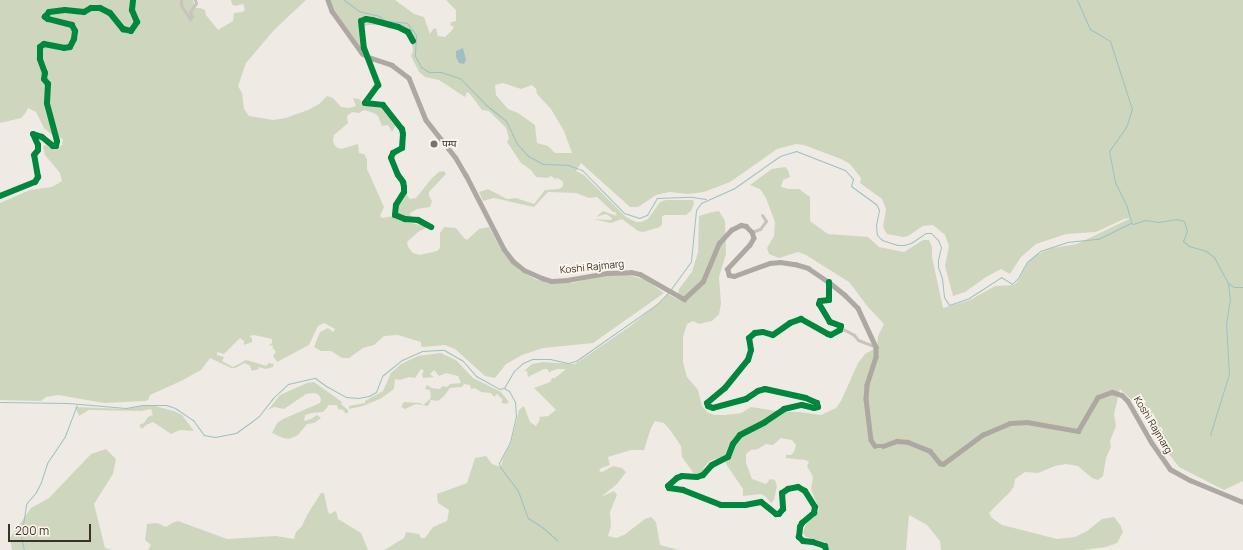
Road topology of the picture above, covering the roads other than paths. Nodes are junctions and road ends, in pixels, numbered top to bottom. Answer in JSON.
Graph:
{"nodes":[{"id":1,"x":133,"y":0,"type":"edge"},
{"id":2,"x":180,"y":0,"type":"edge"},
{"id":3,"x":195,"y":0,"type":"edge"},
{"id":4,"x":328,"y":0,"type":"edge"},
{"id":5,"x":413,"y":41,"type":"dead end"},
{"id":6,"x":368,"y":57,"type":"junction"},
{"id":7,"x":0,"y":196,"type":"edge"},
{"id":8,"x":762,"y":215,"type":"dead end"},
{"id":9,"x":431,"y":227,"type":"dead end"},
{"id":10,"x":752,"y":232,"type":"junction"},
{"id":11,"x":829,"y":282,"type":"junction"},
{"id":12,"x":841,"y":328,"type":"junction"},
{"id":13,"x":876,"y":347,"type":"junction"},
{"id":14,"x":1243,"y":502,"type":"edge"},
{"id":15,"x":826,"y":550,"type":"edge"}],
"edges":[{"from":1,"to":7,"type":"street"},
{"from":2,"to":3,"type":"street"},
{"from":4,"to":6,"type":"main road","name":"Koshi Rajmarg"},
{"from":5,"to":6,"type":"street"},
{"from":6,"to":9,"type":"street"},
{"from":6,"to":10,"type":"main road","name":"Koshi Rajmarg"},
{"from":8,"to":10,"type":"street"},
{"from":10,"to":11,"type":"main road"},
{"from":11,"to":12,"type":"street"},
{"from":11,"to":13,"type":"main road"},
{"from":12,"to":13,"type":"street"},
{"from":12,"to":15,"type":"street"},
{"from":13,"to":14,"type":"main road","name":"Koshi Rajmarg"}]}
